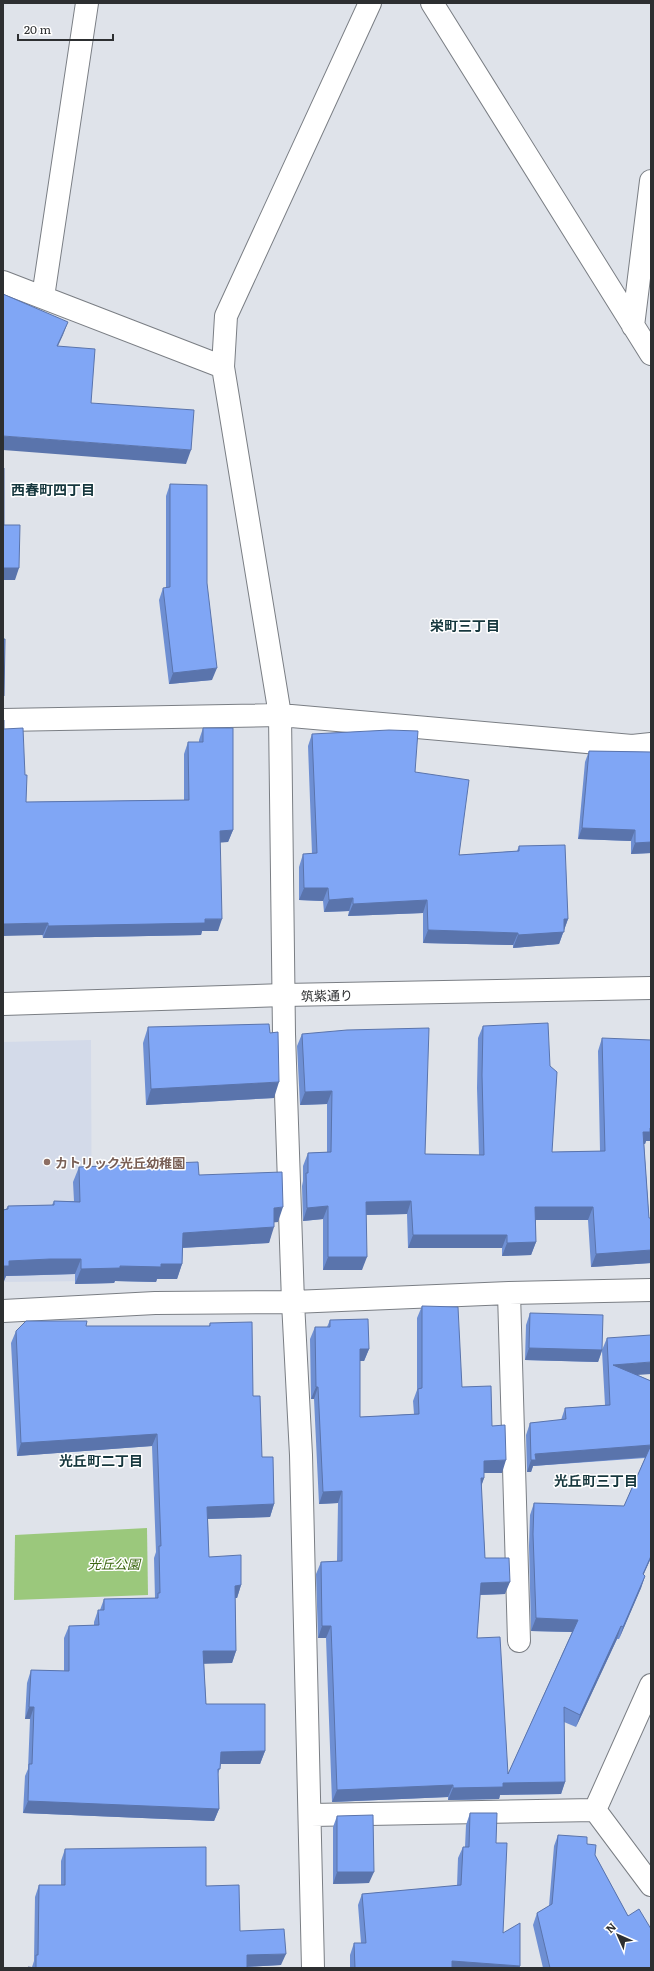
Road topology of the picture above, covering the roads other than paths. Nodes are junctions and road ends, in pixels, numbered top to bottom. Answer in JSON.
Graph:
{"nodes":[{"id":1,"x":87,"y":3,"type":"edge"},
{"id":2,"x":370,"y":3,"type":"edge"},
{"id":3,"x":432,"y":3,"type":"edge"},
{"id":4,"x":651,"y":181,"type":"edge"},
{"id":5,"x":3,"y":282,"type":"edge"},
{"id":6,"x":43,"y":297,"type":"junction"},
{"id":7,"x":633,"y":326,"type":"junction"},
{"id":8,"x":651,"y":354,"type":"edge"},
{"id":9,"x":223,"y":368,"type":"junction"},
{"id":10,"x":280,"y":715,"type":"junction"},
{"id":11,"x":3,"y":720,"type":"edge"},
{"id":12,"x":651,"y":744,"type":"edge"},
{"id":13,"x":651,"y":988,"type":"edge"},
{"id":14,"x":284,"y":995,"type":"junction"},
{"id":15,"x":3,"y":1004,"type":"edge"},
{"id":16,"x":651,"y":1290,"type":"edge"},
{"id":17,"x":508,"y":1293,"type":"junction"},
{"id":18,"x":293,"y":1302,"type":"junction"},
{"id":19,"x":3,"y":1311,"type":"edge"},
{"id":20,"x":518,"y":1641,"type":"dead end"},
{"id":21,"x":651,"y":1685,"type":"edge"},
{"id":22,"x":595,"y":1810,"type":"junction"},
{"id":23,"x":311,"y":1815,"type":"junction"},
{"id":24,"x":651,"y":1885,"type":"edge"},
{"id":25,"x":313,"y":1968,"type":"edge"}],
"edges":[{"from":1,"to":6,"type":"street"},
{"from":2,"to":9,"type":"street"},
{"from":3,"to":7,"type":"street"},
{"from":4,"to":7,"type":"street"},
{"from":5,"to":6,"type":"street"},
{"from":6,"to":9,"type":"street"},
{"from":7,"to":8,"type":"street"},
{"from":9,"to":10,"type":"street"},
{"from":10,"to":11,"type":"street"},
{"from":10,"to":12,"type":"street"},
{"from":10,"to":14,"type":"street"},
{"from":13,"to":14,"type":"street","name":"筑紫通り"},
{"from":14,"to":15,"type":"street","name":"筑紫通り"},
{"from":14,"to":18,"type":"street"},
{"from":16,"to":17,"type":"street"},
{"from":17,"to":18,"type":"street"},
{"from":17,"to":20,"type":"street"},
{"from":18,"to":19,"type":"street"},
{"from":18,"to":23,"type":"street"},
{"from":21,"to":22,"type":"street"},
{"from":22,"to":23,"type":"street"},
{"from":22,"to":24,"type":"street"},
{"from":23,"to":25,"type":"street"}]}
